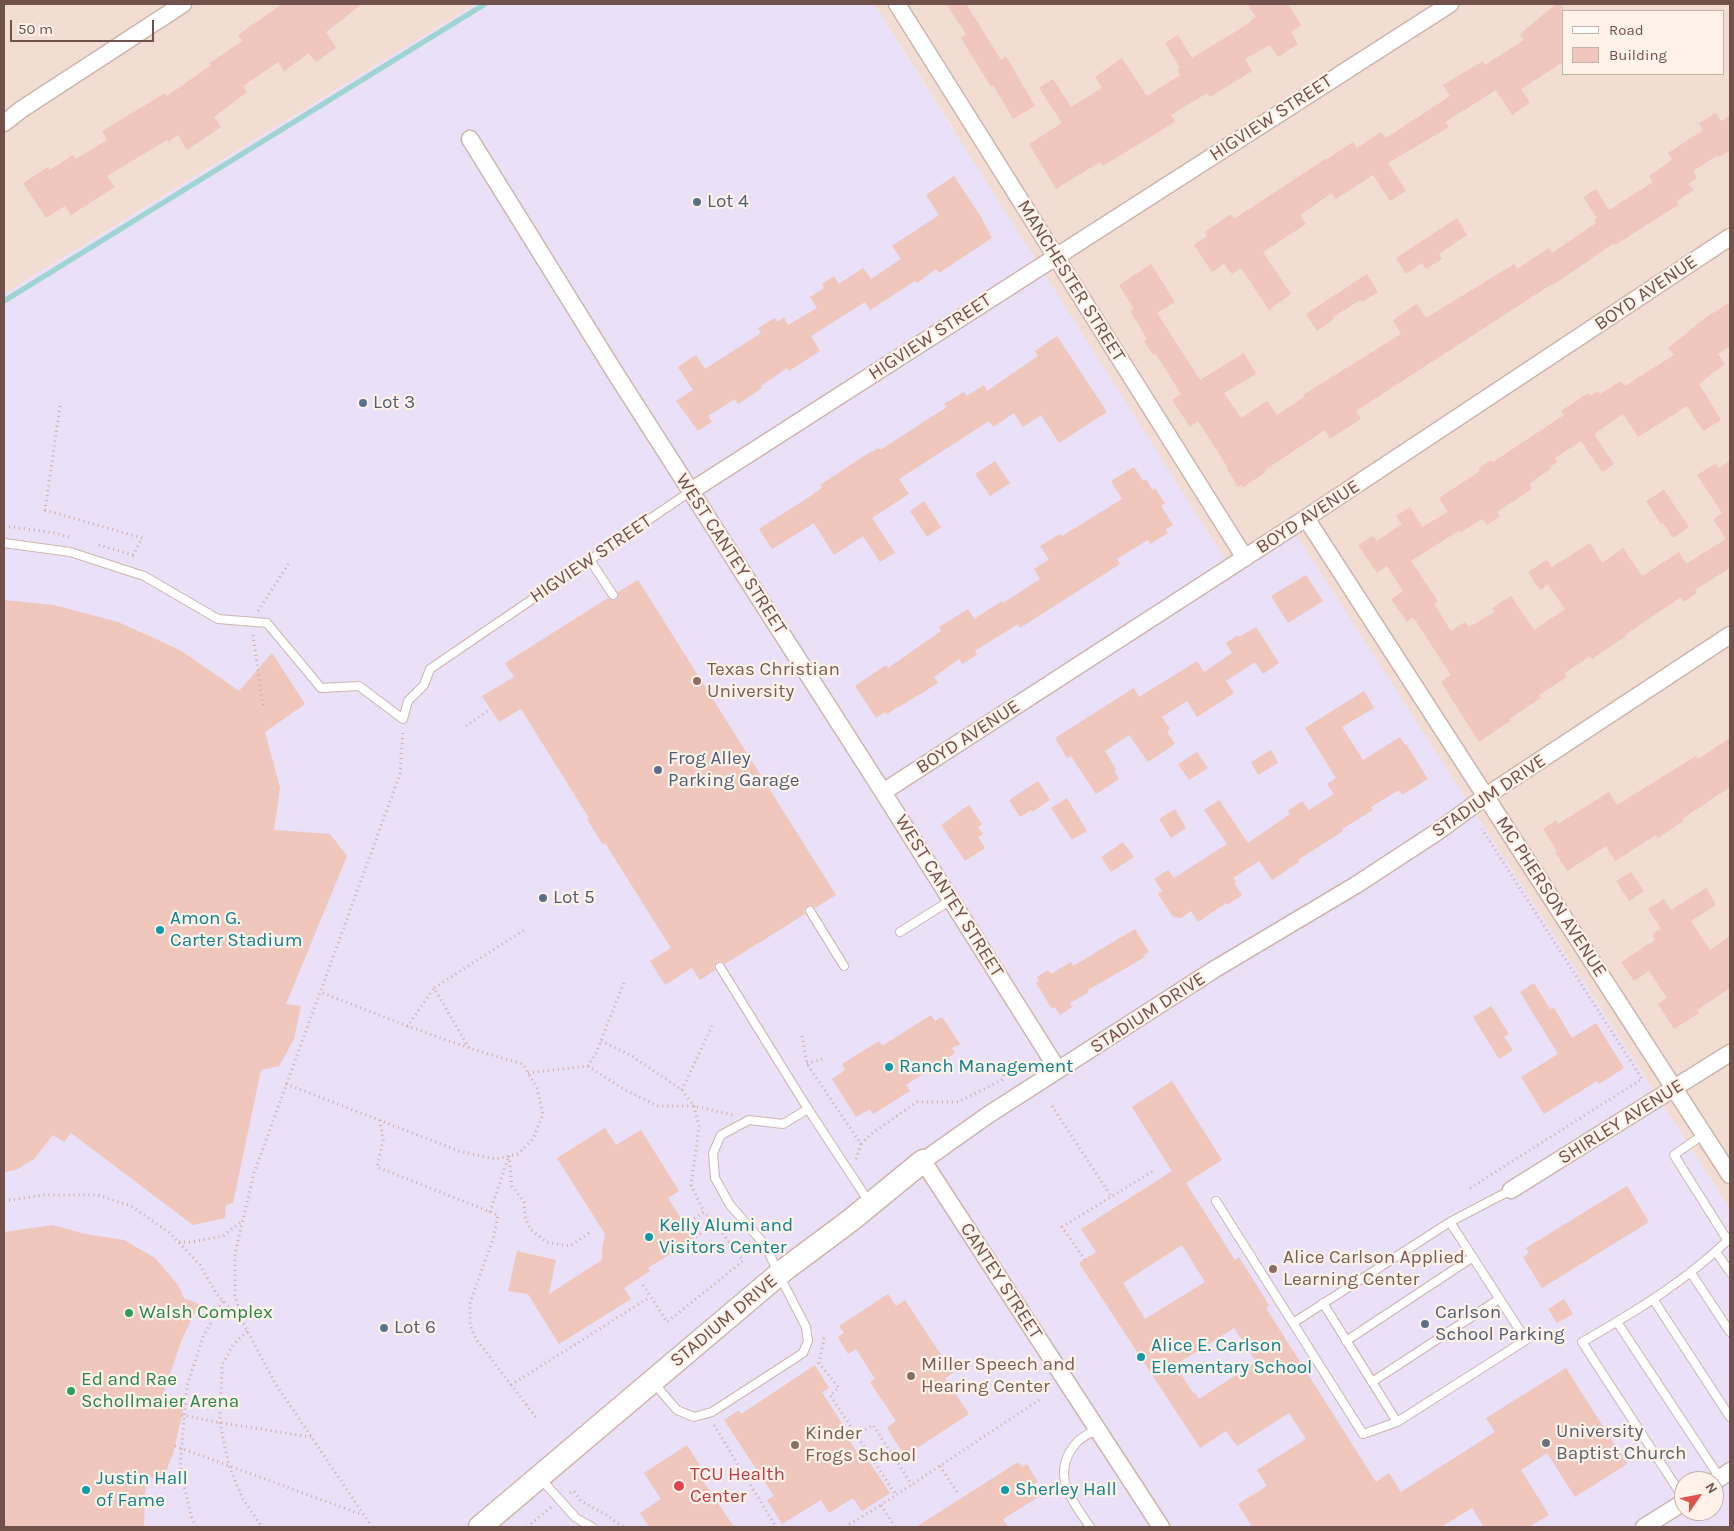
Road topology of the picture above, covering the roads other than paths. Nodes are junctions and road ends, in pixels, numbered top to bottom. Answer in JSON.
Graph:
{"nodes":[{"id":1,"x":183,"y":4,"type":"edge"},
{"id":2,"x":898,"y":4,"type":"edge"},
{"id":3,"x":1450,"y":4,"type":"edge"},
{"id":4,"x":4,"y":124,"type":"edge"},
{"id":5,"x":470,"y":139,"type":"dead end"},
{"id":6,"x":1730,"y":237,"type":"edge"},
{"id":7,"x":1056,"y":256,"type":"junction"},
{"id":8,"x":692,"y":491,"type":"junction"},
{"id":9,"x":1306,"y":518,"type":"junction"},
{"id":10,"x":4,"y":543,"type":"edge"},
{"id":11,"x":1245,"y":558,"type":"junction"},
{"id":12,"x":590,"y":560,"type":"junction"},
{"id":13,"x":613,"y":596,"type":"dead end"},
{"id":14,"x":1730,"y":635,"type":"edge"},
{"id":15,"x":884,"y":792,"type":"junction"},
{"id":16,"x":1486,"y":796,"type":"junction"},
{"id":17,"x":951,"y":900,"type":"junction"},
{"id":18,"x":810,"y":911,"type":"dead end"},
{"id":19,"x":900,"y":932,"type":"dead end"},
{"id":20,"x":844,"y":966,"type":"dead end"},
{"id":21,"x":720,"y":967,"type":"dead end"},
{"id":22,"x":1730,"y":1053,"type":"edge"},
{"id":23,"x":1058,"y":1070,"type":"junction"},
{"id":24,"x":1675,"y":1088,"type":"junction"},
{"id":25,"x":808,"y":1109,"type":"junction"},
{"id":26,"x":1704,"y":1134,"type":"junction"},
{"id":27,"x":923,"y":1161,"type":"junction"},
{"id":28,"x":1730,"y":1175,"type":"edge"},
{"id":29,"x":1511,"y":1190,"type":"joint"},
{"id":30,"x":1216,"y":1201,"type":"dead end"},
{"id":31,"x":870,"y":1204,"type":"junction"},
{"id":32,"x":1450,"y":1222,"type":"junction"},
{"id":33,"x":1729,"y":1239,"type":"edge"},
{"id":34,"x":1716,"y":1252,"type":"junction"},
{"id":35,"x":1473,"y":1257,"type":"junction"},
{"id":36,"x":1730,"y":1272,"type":"edge"},
{"id":37,"x":1691,"y":1273,"type":"junction"},
{"id":38,"x":779,"y":1275,"type":"junction"},
{"id":39,"x":1499,"y":1299,"type":"junction"},
{"id":40,"x":1653,"y":1299,"type":"junction"},
{"id":41,"x":1323,"y":1303,"type":"junction"},
{"id":42,"x":1618,"y":1322,"type":"junction"},
{"id":43,"x":1293,"y":1323,"type":"junction"},
{"id":44,"x":1730,"y":1332,"type":"edge"},
{"id":45,"x":1346,"y":1341,"type":"junction"},
{"id":46,"x":653,"y":1382,"type":"junction"},
{"id":47,"x":1372,"y":1382,"type":"junction"},
{"id":48,"x":1730,"y":1417,"type":"edge"},
{"id":49,"x":1397,"y":1422,"type":"junction"},
{"id":50,"x":1097,"y":1429,"type":"junction"},
{"id":51,"x":1717,"y":1471,"type":"edge"},
{"id":52,"x":540,"y":1477,"type":"junction"},
{"id":53,"x":1674,"y":1485,"type":"edge"},
{"id":54,"x":1674,"y":1507,"type":"edge"},
{"id":55,"x":588,"y":1526,"type":"edge"},
{"id":56,"x":480,"y":1527,"type":"edge"},
{"id":57,"x":1090,"y":1527,"type":"edge"},
{"id":58,"x":1161,"y":1527,"type":"edge"},
{"id":59,"x":1644,"y":1527,"type":"edge"}],
"edges":[{"from":1,"to":4,"type":"street"},
{"from":2,"to":7,"type":"street","name":"MANCHESTER STREET"},
{"from":3,"to":7,"type":"street","name":"HIGVIEW STREET"},
{"from":5,"to":8,"type":"street","name":"WEST CANTEY STREET"},
{"from":6,"to":9,"type":"street","name":"BOYD AVENUE"},
{"from":7,"to":8,"type":"street","name":"HIGVIEW STREET"},
{"from":7,"to":11,"type":"street","name":"MANCHESTER STREET"},
{"from":8,"to":12,"type":"lane","name":"HIGVIEW STREET"},
{"from":8,"to":15,"type":"street","name":"WEST CANTEY STREET"},
{"from":9,"to":11,"type":"street","name":"BOYD AVENUE"},
{"from":9,"to":16,"type":"street","name":"MC PHERSON AVENUE"},
{"from":10,"to":12,"type":"lane","name":"HIGVIEW STREET"},
{"from":11,"to":15,"type":"street","name":"BOYD AVENUE"},
{"from":12,"to":13,"type":"lane"},
{"from":14,"to":16,"type":"street","name":"STADIUM DRIVE"},
{"from":15,"to":17,"type":"street","name":"WEST CANTEY STREET"},
{"from":16,"to":23,"type":"street","name":"STADIUM DRIVE"},
{"from":16,"to":24,"type":"street","name":"MC PHERSON AVENUE"},
{"from":17,"to":19,"type":"lane"},
{"from":17,"to":23,"type":"street","name":"WEST CANTEY STREET"},
{"from":18,"to":20,"type":"lane"},
{"from":21,"to":25,"type":"lane"},
{"from":22,"to":24,"type":"street","name":"SHIRLEY AVENUE"},
{"from":23,"to":27,"type":"street","name":"STADIUM DRIVE"},
{"from":24,"to":26,"type":"street","name":"MC PHERSON AVENUE"},
{"from":24,"to":29,"type":"street","name":"SHIRLEY AVENUE"},
{"from":25,"to":31,"type":"lane"},
{"from":25,"to":38,"type":"lane"},
{"from":26,"to":28,"type":"street","name":"MC PHERSON AVENUE"},
{"from":26,"to":33,"type":"lane"},
{"from":27,"to":31,"type":"street","name":"STADIUM DRIVE"},
{"from":27,"to":50,"type":"street","name":"CANTEY STREET"},
{"from":29,"to":32,"type":"lane"},
{"from":30,"to":43,"type":"lane"},
{"from":31,"to":38,"type":"street","name":"STADIUM DRIVE"},
{"from":32,"to":35,"type":"lane"},
{"from":32,"to":41,"type":"lane"},
{"from":33,"to":34,"type":"lane"},
{"from":34,"to":36,"type":"lane"},
{"from":34,"to":37,"type":"lane"},
{"from":35,"to":39,"type":"lane"},
{"from":35,"to":45,"type":"lane"},
{"from":37,"to":40,"type":"lane"},
{"from":37,"to":44,"type":"lane"},
{"from":38,"to":46,"type":"street","name":"STADIUM DRIVE"},
{"from":38,"to":46,"type":"lane"},
{"from":39,"to":47,"type":"lane"},
{"from":39,"to":49,"type":"lane"},
{"from":40,"to":42,"type":"lane"},
{"from":40,"to":48,"type":"lane"},
{"from":41,"to":43,"type":"lane"},
{"from":41,"to":45,"type":"lane"},
{"from":42,"to":51,"type":"lane"},
{"from":42,"to":53,"type":"lane"},
{"from":43,"to":49,"type":"lane"},
{"from":45,"to":47,"type":"lane"},
{"from":46,"to":52,"type":"street","name":"STADIUM DRIVE"},
{"from":47,"to":49,"type":"lane"},
{"from":50,"to":57,"type":"lane"},
{"from":50,"to":58,"type":"street","name":"CANTEY STREET"},
{"from":52,"to":55,"type":"lane"},
{"from":52,"to":56,"type":"street","name":"STADIUM DRIVE"},
{"from":54,"to":59,"type":"street"}]}
